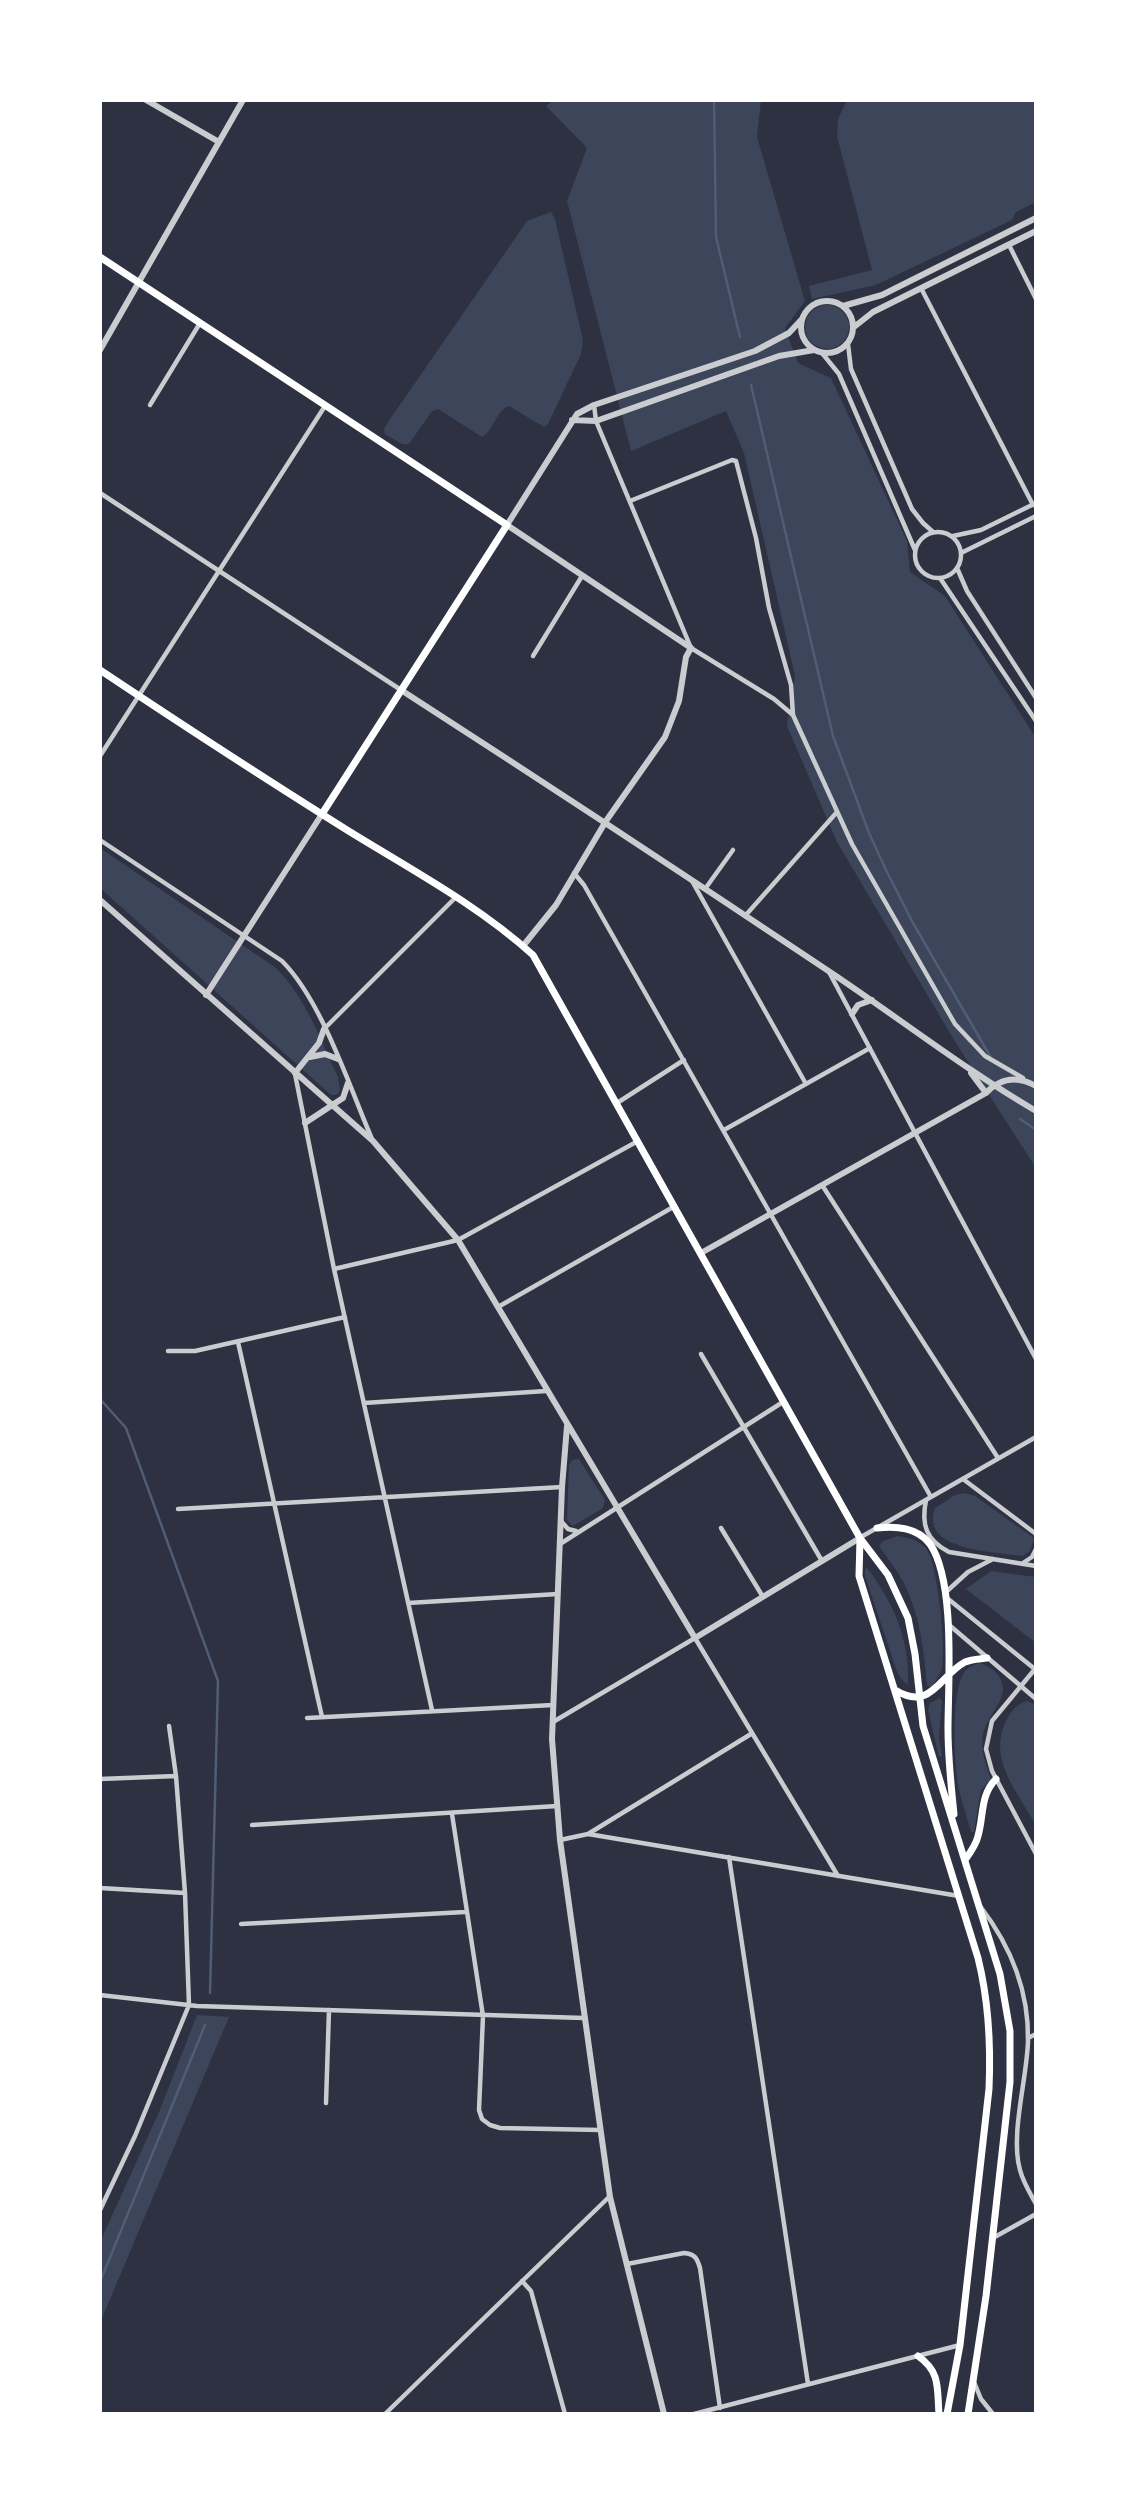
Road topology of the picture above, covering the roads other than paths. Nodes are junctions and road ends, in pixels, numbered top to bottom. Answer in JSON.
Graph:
{"nodes":[{"id":1,"x":146,"y":100,"type":"edge"},
{"id":2,"x":243,"y":100,"type":"edge"},
{"id":3,"x":219,"y":142,"type":"junction"},
{"id":4,"x":1036,"y":218,"type":"edge"},
{"id":5,"x":1036,"y":231,"type":"edge"},
{"id":6,"x":1009,"y":245,"type":"junction"},
{"id":7,"x":100,"y":257,"type":"edge"},
{"id":8,"x":139,"y":282,"type":"junction"},
{"id":9,"x":921,"y":288,"type":"junction"},
{"id":10,"x":1036,"y":299,"type":"edge"},
{"id":11,"x":843,"y":306,"type":"junction"},
{"id":12,"x":802,"y":319,"type":"junction"},
{"id":13,"x":200,"y":322,"type":"junction"},
{"id":14,"x":854,"y":327,"type":"junction"},
{"id":15,"x":848,"y":344,"type":"junction"},
{"id":16,"x":100,"y":350,"type":"edge"},
{"id":17,"x":814,"y":350,"type":"junction"},
{"id":18,"x":822,"y":353,"type":"junction"},
{"id":19,"x":150,"y":405,"type":"dead end"},
{"id":20,"x":325,"y":405,"type":"junction"},
{"id":21,"x":594,"y":405,"type":"junction"},
{"id":22,"x":572,"y":420,"type":"junction"},
{"id":23,"x":596,"y":421,"type":"junction"},
{"id":24,"x":100,"y":493,"type":"edge"},
{"id":25,"x":630,"y":501,"type":"junction"},
{"id":26,"x":1035,"y":504,"type":"edge"},
{"id":27,"x":1036,"y":516,"type":"edge"},
{"id":28,"x":507,"y":525,"type":"junction"},
{"id":29,"x":933,"y":531,"type":"junction"},
{"id":30,"x":951,"y":536,"type":"junction"},
{"id":31,"x":915,"y":550,"type":"junction"},
{"id":32,"x":961,"y":553,"type":"junction"},
{"id":33,"x":957,"y":568,"type":"junction"},
{"id":34,"x":218,"y":572,"type":"junction"},
{"id":35,"x":582,"y":576,"type":"junction"},
{"id":36,"x":940,"y":578,"type":"junction"},
{"id":37,"x":691,"y":648,"type":"junction"},
{"id":38,"x":533,"y":656,"type":"dead end"},
{"id":39,"x":100,"y":670,"type":"edge"},
{"id":40,"x":401,"y":690,"type":"junction"},
{"id":41,"x":139,"y":696,"type":"junction"},
{"id":42,"x":1036,"y":698,"type":"edge"},
{"id":43,"x":793,"y":715,"type":"junction"},
{"id":44,"x":1036,"y":721,"type":"edge"},
{"id":45,"x":100,"y":756,"type":"edge"},
{"id":46,"x":837,"y":812,"type":"junction"},
{"id":47,"x":322,"y":814,"type":"junction"},
{"id":48,"x":606,"y":821,"type":"junction"},
{"id":49,"x":100,"y":840,"type":"edge"},
{"id":50,"x":733,"y":850,"type":"dead end"},
{"id":51,"x":573,"y":873,"type":"junction"},
{"id":52,"x":691,"y":880,"type":"junction"},
{"id":53,"x":705,"y":889,"type":"junction"},
{"id":54,"x":456,"y":897,"type":"junction"},
{"id":55,"x":100,"y":900,"type":"edge"},
{"id":56,"x":745,"y":916,"type":"junction"},
{"id":57,"x":244,"y":936,"type":"junction"},
{"id":58,"x":523,"y":946,"type":"junction"},
{"id":59,"x":828,"y":971,"type":"junction"},
{"id":60,"x":206,"y":995,"type":"junction"},
{"id":61,"x":872,"y":1000,"type":"junction"},
{"id":62,"x":852,"y":1014,"type":"junction"},
{"id":63,"x":324,"y":1029,"type":"junction"},
{"id":64,"x":870,"y":1048,"type":"junction"},
{"id":65,"x":309,"y":1057,"type":"junction"},
{"id":66,"x":338,"y":1059,"type":"junction"},
{"id":67,"x":684,"y":1060,"type":"junction"},
{"id":68,"x":968,"y":1069,"type":"junction"},
{"id":69,"x":295,"y":1073,"type":"junction"},
{"id":70,"x":1023,"y":1078,"type":"junction"},
{"id":71,"x":348,"y":1083,"type":"junction"},
{"id":72,"x":806,"y":1084,"type":"junction"},
{"id":73,"x":993,"y":1086,"type":"junction"},
{"id":74,"x":1036,"y":1086,"type":"edge"},
{"id":75,"x":986,"y":1093,"type":"junction"},
{"id":76,"x":617,"y":1103,"type":"junction"},
{"id":77,"x":333,"y":1106,"type":"junction"},
{"id":78,"x":1036,"y":1111,"type":"edge"},
{"id":79,"x":305,"y":1123,"type":"junction"},
{"id":80,"x":724,"y":1130,"type":"junction"},
{"id":81,"x":916,"y":1133,"type":"junction"},
{"id":82,"x":373,"y":1141,"type":"junction"},
{"id":83,"x":639,"y":1141,"type":"junction"},
{"id":84,"x":822,"y":1185,"type":"junction"},
{"id":85,"x":675,"y":1206,"type":"junction"},
{"id":86,"x":770,"y":1215,"type":"junction"},
{"id":87,"x":458,"y":1240,"type":"junction"},
{"id":88,"x":701,"y":1253,"type":"junction"},
{"id":89,"x":334,"y":1269,"type":"junction"},
{"id":90,"x":497,"y":1307,"type":"junction"},
{"id":91,"x":345,"y":1317,"type":"junction"},
{"id":92,"x":238,"y":1342,"type":"junction"},
{"id":93,"x":168,"y":1351,"type":"dead end"},
{"id":94,"x":701,"y":1354,"type":"dead end"},
{"id":95,"x":1036,"y":1359,"type":"edge"},
{"id":96,"x":546,"y":1391,"type":"junction"},
{"id":97,"x":783,"y":1401,"type":"junction"},
{"id":98,"x":364,"y":1403,"type":"junction"},
{"id":99,"x":567,"y":1425,"type":"junction"},
{"id":100,"x":744,"y":1427,"type":"junction"},
{"id":101,"x":1036,"y":1437,"type":"edge"},
{"id":102,"x":998,"y":1458,"type":"junction"},
{"id":103,"x":963,"y":1479,"type":"junction"},
{"id":104,"x":562,"y":1487,"type":"junction"},
{"id":105,"x":385,"y":1498,"type":"junction"},
{"id":106,"x":928,"y":1498,"type":"junction"},
{"id":107,"x":276,"y":1504,"type":"junction"},
{"id":108,"x":617,"y":1507,"type":"junction"},
{"id":109,"x":178,"y":1509,"type":"dead end"},
{"id":110,"x":560,"y":1521,"type":"junction"},
{"id":111,"x":721,"y":1528,"type":"dead end"},
{"id":112,"x":877,"y":1528,"type":"junction"},
{"id":113,"x":578,"y":1532,"type":"junction"},
{"id":114,"x":1036,"y":1534,"type":"edge"},
{"id":115,"x":860,"y":1538,"type":"junction"},
{"id":116,"x":559,"y":1544,"type":"junction"},
{"id":117,"x":1036,"y":1549,"type":"edge"},
{"id":118,"x":993,"y":1559,"type":"junction"},
{"id":119,"x":822,"y":1561,"type":"junction"},
{"id":120,"x":1022,"y":1564,"type":"junction"},
{"id":121,"x":1036,"y":1566,"type":"edge"},
{"id":122,"x":558,"y":1594,"type":"junction"},
{"id":123,"x":946,"y":1595,"type":"junction"},
{"id":124,"x":762,"y":1597,"type":"junction"},
{"id":125,"x":408,"y":1603,"type":"junction"},
{"id":126,"x":948,"y":1624,"type":"junction"},
{"id":127,"x":695,"y":1638,"type":"junction"},
{"id":128,"x":987,"y":1658,"type":"junction"},
{"id":129,"x":1035,"y":1670,"type":"edge"},
{"id":130,"x":949,"y":1676,"type":"junction"},
{"id":131,"x":1020,"y":1686,"type":"junction"},
{"id":132,"x":894,"y":1689,"type":"junction"},
{"id":133,"x":918,"y":1696,"type":"junction"},
{"id":134,"x":1036,"y":1699,"type":"edge"},
{"id":135,"x":553,"y":1705,"type":"junction"},
{"id":136,"x":432,"y":1710,"type":"junction"},
{"id":137,"x":322,"y":1717,"type":"junction"},
{"id":138,"x":307,"y":1718,"type":"dead end"},
{"id":139,"x":552,"y":1722,"type":"junction"},
{"id":140,"x":169,"y":1726,"type":"dead end"},
{"id":141,"x":751,"y":1734,"type":"junction"},
{"id":142,"x":176,"y":1776,"type":"junction"},
{"id":143,"x":100,"y":1779,"type":"edge"},
{"id":144,"x":996,"y":1779,"type":"junction"},
{"id":145,"x":556,"y":1806,"type":"junction"},
{"id":146,"x":452,"y":1814,"type":"junction"},
{"id":147,"x":252,"y":1825,"type":"dead end"},
{"id":148,"x":956,"y":1832,"type":"junction"},
{"id":149,"x":588,"y":1834,"type":"junction"},
{"id":150,"x":560,"y":1840,"type":"junction"},
{"id":151,"x":1036,"y":1853,"type":"edge"},
{"id":152,"x":729,"y":1857,"type":"junction"},
{"id":153,"x":965,"y":1860,"type":"junction"},
{"id":154,"x":838,"y":1876,"type":"junction"},
{"id":155,"x":100,"y":1888,"type":"edge"},
{"id":156,"x":185,"y":1893,"type":"junction"},
{"id":157,"x":959,"y":1896,"type":"junction"},
{"id":158,"x":979,"y":1905,"type":"junction"},
{"id":159,"x":465,"y":1912,"type":"junction"},
{"id":160,"x":241,"y":1924,"type":"dead end"},
{"id":161,"x":100,"y":1995,"type":"edge"},
{"id":162,"x":189,"y":2005,"type":"junction"},
{"id":163,"x":328,"y":2010,"type":"junction"},
{"id":164,"x":483,"y":2016,"type":"junction"},
{"id":165,"x":584,"y":2018,"type":"junction"},
{"id":166,"x":1036,"y":2034,"type":"edge"},
{"id":167,"x":1028,"y":2038,"type":"junction"},
{"id":168,"x":326,"y":2102,"type":"dead end"},
{"id":169,"x":600,"y":2130,"type":"junction"},
{"id":170,"x":610,"y":2197,"type":"junction"},
{"id":171,"x":1036,"y":2204,"type":"edge"},
{"id":172,"x":100,"y":2210,"type":"edge"},
{"id":173,"x":1036,"y":2214,"type":"edge"},
{"id":174,"x":992,"y":2239,"type":"junction"},
{"id":175,"x":627,"y":2264,"type":"junction"},
{"id":176,"x":522,"y":2281,"type":"junction"},
{"id":177,"x":960,"y":2345,"type":"junction"},
{"id":178,"x":918,"y":2356,"type":"junction"},
{"id":179,"x":974,"y":2381,"type":"junction"},
{"id":180,"x":808,"y":2384,"type":"junction"},
{"id":181,"x":720,"y":2408,"type":"junction"},
{"id":182,"x":385,"y":2414,"type":"edge"},
{"id":183,"x":565,"y":2414,"type":"edge"},
{"id":184,"x":664,"y":2414,"type":"edge"},
{"id":185,"x":694,"y":2414,"type":"edge"},
{"id":186,"x":939,"y":2414,"type":"edge"},
{"id":187,"x":947,"y":2414,"type":"edge"},
{"id":188,"x":968,"y":2414,"type":"edge"},
{"id":189,"x":993,"y":2414,"type":"edge"}],
"edges":[{"from":1,"to":3,"type":"street"},
{"from":2,"to":3,"type":"street"},
{"from":3,"to":8,"type":"street"},
{"from":4,"to":11,"type":"street"},
{"from":5,"to":6,"type":"street"},
{"from":6,"to":9,"type":"street"},
{"from":6,"to":10,"type":"street"},
{"from":7,"to":8,"type":"main road"},
{"from":8,"to":13,"type":"main road"},
{"from":8,"to":16,"type":"street"},
{"from":9,"to":14,"type":"street"},
{"from":9,"to":26,"type":"street"},
{"from":11,"to":12,"type":"street"},
{"from":11,"to":14,"type":"street"},
{"from":12,"to":17,"type":"street"},
{"from":12,"to":21,"type":"street"},
{"from":13,"to":19,"type":"street"},
{"from":13,"to":20,"type":"main road"},
{"from":14,"to":15,"type":"street"},
{"from":15,"to":18,"type":"street"},
{"from":15,"to":29,"type":"street"},
{"from":17,"to":18,"type":"street"},
{"from":17,"to":23,"type":"street"},
{"from":18,"to":31,"type":"street"},
{"from":20,"to":28,"type":"main road"},
{"from":20,"to":34,"type":"street"},
{"from":21,"to":22,"type":"street"},
{"from":21,"to":23,"type":"street"},
{"from":22,"to":23,"type":"street"},
{"from":22,"to":28,"type":"street"},
{"from":23,"to":25,"type":"street"},
{"from":24,"to":34,"type":"street"},
{"from":25,"to":37,"type":"street"},
{"from":25,"to":43,"type":"street"},
{"from":26,"to":30,"type":"street"},
{"from":27,"to":32,"type":"street"},
{"from":28,"to":35,"type":"street"},
{"from":28,"to":40,"type":"main road"},
{"from":29,"to":30,"type":"street"},
{"from":29,"to":31,"type":"street"},
{"from":30,"to":32,"type":"street"},
{"from":31,"to":36,"type":"street"},
{"from":32,"to":33,"type":"street"},
{"from":33,"to":36,"type":"street"},
{"from":33,"to":42,"type":"street"},
{"from":34,"to":40,"type":"street"},
{"from":34,"to":41,"type":"street"},
{"from":35,"to":37,"type":"street"},
{"from":35,"to":38,"type":"street"},
{"from":36,"to":44,"type":"street"},
{"from":37,"to":43,"type":"street"},
{"from":37,"to":48,"type":"street"},
{"from":39,"to":41,"type":"main road"},
{"from":40,"to":47,"type":"main road"},
{"from":40,"to":48,"type":"street"},
{"from":41,"to":45,"type":"street"},
{"from":41,"to":47,"type":"main road"},
{"from":43,"to":46,"type":"street"},
{"from":46,"to":56,"type":"street"},
{"from":46,"to":70,"type":"street"},
{"from":47,"to":54,"type":"main road"},
{"from":47,"to":57,"type":"street"},
{"from":48,"to":51,"type":"street"},
{"from":48,"to":52,"type":"street"},
{"from":49,"to":57,"type":"street"},
{"from":50,"to":53,"type":"street"},
{"from":51,"to":58,"type":"street"},
{"from":51,"to":67,"type":"street"},
{"from":52,"to":53,"type":"street"},
{"from":52,"to":72,"type":"street"},
{"from":53,"to":56,"type":"street"},
{"from":54,"to":58,"type":"main road"},
{"from":54,"to":63,"type":"street"},
{"from":55,"to":60,"type":"street"},
{"from":56,"to":59,"type":"street"},
{"from":57,"to":60,"type":"street"},
{"from":57,"to":63,"type":"street"},
{"from":58,"to":76,"type":"main road"},
{"from":59,"to":61,"type":"street"},
{"from":59,"to":62,"type":"street"},
{"from":60,"to":69,"type":"street"},
{"from":61,"to":62,"type":"street"},
{"from":61,"to":68,"type":"street"},
{"from":62,"to":64,"type":"street"},
{"from":63,"to":65,"type":"street"},
{"from":63,"to":66,"type":"street"},
{"from":64,"to":72,"type":"street"},
{"from":64,"to":81,"type":"street"},
{"from":65,"to":66,"type":"street"},
{"from":65,"to":69,"type":"street"},
{"from":66,"to":71,"type":"street"},
{"from":67,"to":76,"type":"street"},
{"from":67,"to":80,"type":"street"},
{"from":68,"to":73,"type":"street"},
{"from":68,"to":75,"type":"street"},
{"from":69,"to":77,"type":"street"},
{"from":69,"to":79,"type":"street"},
{"from":70,"to":73,"type":"street"},
{"from":70,"to":74,"type":"street"},
{"from":71,"to":77,"type":"street"},
{"from":71,"to":82,"type":"street"},
{"from":72,"to":80,"type":"street"},
{"from":73,"to":75,"type":"street"},
{"from":73,"to":78,"type":"street"},
{"from":75,"to":81,"type":"street"},
{"from":76,"to":83,"type":"main road"},
{"from":77,"to":79,"type":"street"},
{"from":77,"to":82,"type":"street"},
{"from":79,"to":89,"type":"street"},
{"from":80,"to":86,"type":"street"},
{"from":81,"to":84,"type":"street"},
{"from":81,"to":95,"type":"street"},
{"from":82,"to":87,"type":"street"},
{"from":83,"to":85,"type":"main road"},
{"from":83,"to":87,"type":"street"},
{"from":84,"to":86,"type":"street"},
{"from":84,"to":102,"type":"street"},
{"from":85,"to":88,"type":"main road"},
{"from":85,"to":90,"type":"street"},
{"from":86,"to":88,"type":"street"},
{"from":86,"to":106,"type":"street"},
{"from":87,"to":89,"type":"street"},
{"from":87,"to":90,"type":"street"},
{"from":88,"to":97,"type":"main road"},
{"from":89,"to":91,"type":"street"},
{"from":90,"to":96,"type":"street"},
{"from":91,"to":92,"type":"street"},
{"from":91,"to":98,"type":"street"},
{"from":92,"to":93,"type":"street"},
{"from":92,"to":107,"type":"street"},
{"from":94,"to":100,"type":"street"},
{"from":96,"to":98,"type":"street"},
{"from":96,"to":99,"type":"street"},
{"from":97,"to":100,"type":"street"},
{"from":97,"to":115,"type":"main road"},
{"from":98,"to":105,"type":"street"},
{"from":99,"to":104,"type":"street"},
{"from":99,"to":108,"type":"street"},
{"from":100,"to":108,"type":"street"},
{"from":100,"to":119,"type":"street"},
{"from":101,"to":102,"type":"street"},
{"from":102,"to":103,"type":"street"},
{"from":103,"to":106,"type":"street"},
{"from":103,"to":114,"type":"street"},
{"from":104,"to":105,"type":"street"},
{"from":104,"to":110,"type":"street"},
{"from":105,"to":107,"type":"street"},
{"from":105,"to":125,"type":"street"},
{"from":106,"to":112,"type":"street"},
{"from":106,"to":118,"type":"street"},
{"from":107,"to":109,"type":"street"},
{"from":107,"to":137,"type":"street"},
{"from":108,"to":113,"type":"street"},
{"from":108,"to":127,"type":"street"},
{"from":110,"to":113,"type":"street"},
{"from":110,"to":116,"type":"street"},
{"from":111,"to":124,"type":"street"},
{"from":112,"to":115,"type":"street"},
{"from":112,"to":123,"type":"main road"},
{"from":113,"to":116,"type":"street"},
{"from":115,"to":119,"type":"street"},
{"from":115,"to":132,"type":"main road"},
{"from":115,"to":133,"type":"main road"},
{"from":116,"to":122,"type":"street"},
{"from":117,"to":120,"type":"street"},
{"from":118,"to":120,"type":"street"},
{"from":118,"to":123,"type":"street"},
{"from":119,"to":124,"type":"street"},
{"from":120,"to":121,"type":"street"},
{"from":122,"to":125,"type":"street"},
{"from":122,"to":135,"type":"street"},
{"from":123,"to":126,"type":"main road"},
{"from":123,"to":129,"type":"street"},
{"from":124,"to":127,"type":"street"},
{"from":125,"to":136,"type":"street"},
{"from":126,"to":128,"type":"street"},
{"from":126,"to":130,"type":"main road"},
{"from":127,"to":139,"type":"street"},
{"from":127,"to":141,"type":"street"},
{"from":128,"to":130,"type":"main road"},
{"from":128,"to":131,"type":"street"},
{"from":129,"to":131,"type":"street"},
{"from":130,"to":133,"type":"main road"},
{"from":130,"to":148,"type":"main road"},
{"from":131,"to":134,"type":"street"},
{"from":131,"to":144,"type":"street"},
{"from":132,"to":133,"type":"main road"},
{"from":132,"to":157,"type":"main road"},
{"from":133,"to":148,"type":"main road"},
{"from":135,"to":136,"type":"street"},
{"from":135,"to":139,"type":"street"},
{"from":136,"to":137,"type":"street"},
{"from":137,"to":138,"type":"street"},
{"from":139,"to":145,"type":"street"},
{"from":140,"to":142,"type":"street"},
{"from":141,"to":149,"type":"street"},
{"from":141,"to":154,"type":"street"},
{"from":142,"to":143,"type":"street"},
{"from":142,"to":156,"type":"street"},
{"from":144,"to":151,"type":"street"},
{"from":144,"to":153,"type":"main road"},
{"from":145,"to":146,"type":"street"},
{"from":145,"to":150,"type":"street"},
{"from":146,"to":147,"type":"street"},
{"from":146,"to":159,"type":"street"},
{"from":148,"to":153,"type":"main road"},
{"from":149,"to":150,"type":"street"},
{"from":149,"to":152,"type":"street"},
{"from":150,"to":165,"type":"street"},
{"from":152,"to":154,"type":"street"},
{"from":152,"to":180,"type":"street"},
{"from":153,"to":158,"type":"main road"},
{"from":154,"to":157,"type":"street"},
{"from":155,"to":156,"type":"street"},
{"from":156,"to":162,"type":"street"},
{"from":157,"to":177,"type":"main road"},
{"from":158,"to":167,"type":"street"},
{"from":158,"to":174,"type":"main road"},
{"from":159,"to":160,"type":"street"},
{"from":159,"to":164,"type":"street"},
{"from":161,"to":162,"type":"street"},
{"from":162,"to":163,"type":"street"},
{"from":162,"to":172,"type":"street"},
{"from":163,"to":164,"type":"street"},
{"from":163,"to":168,"type":"street"},
{"from":164,"to":165,"type":"street"},
{"from":164,"to":169,"type":"street"},
{"from":165,"to":169,"type":"street"},
{"from":166,"to":167,"type":"street"},
{"from":167,"to":171,"type":"street"},
{"from":169,"to":170,"type":"street"},
{"from":170,"to":175,"type":"street"},
{"from":170,"to":176,"type":"street"},
{"from":173,"to":174,"type":"street"},
{"from":174,"to":179,"type":"main road"},
{"from":175,"to":181,"type":"street"},
{"from":175,"to":184,"type":"street"},
{"from":176,"to":182,"type":"street"},
{"from":176,"to":183,"type":"street"},
{"from":177,"to":178,"type":"street"},
{"from":177,"to":187,"type":"main road"},
{"from":178,"to":180,"type":"street"},
{"from":178,"to":186,"type":"main road"},
{"from":179,"to":188,"type":"main road"},
{"from":179,"to":189,"type":"street"},
{"from":180,"to":181,"type":"street"},
{"from":181,"to":185,"type":"street"}]}
